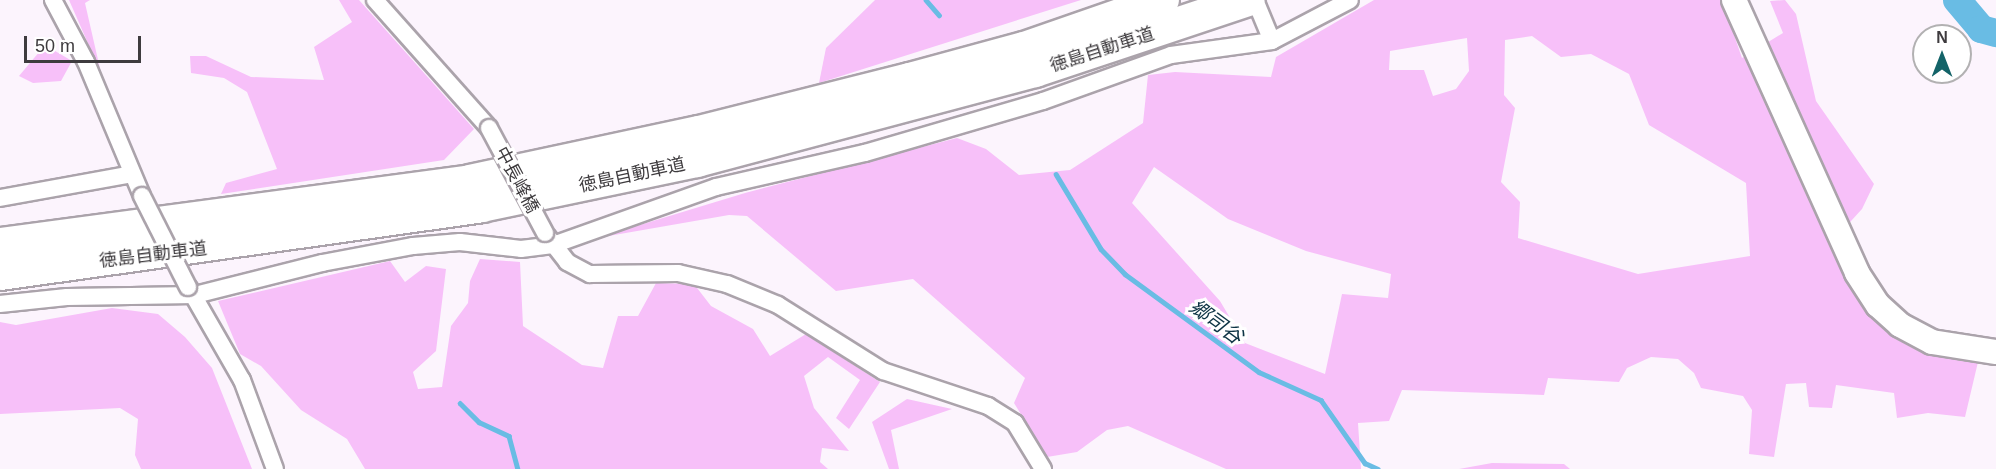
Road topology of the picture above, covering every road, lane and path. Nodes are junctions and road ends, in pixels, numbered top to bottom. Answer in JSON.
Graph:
{"nodes":[{"id":1,"x":53,"y":0,"type":"edge"},
{"id":2,"x":375,"y":0,"type":"edge"},
{"id":3,"x":1163,"y":0,"type":"edge"},
{"id":4,"x":1248,"y":0,"type":"edge"},
{"id":5,"x":1255,"y":0,"type":"edge"},
{"id":6,"x":1350,"y":0,"type":"edge"},
{"id":7,"x":1734,"y":0,"type":"edge"},
{"id":8,"x":1269,"y":35,"type":"junction"},
{"id":9,"x":132,"y":174,"type":"junction"},
{"id":10,"x":0,"y":198,"type":"edge"},
{"id":11,"x":549,"y":239,"type":"junction"},
{"id":12,"x":0,"y":244,"type":"edge"},
{"id":13,"x":0,"y":274,"type":"edge"},
{"id":14,"x":192,"y":291,"type":"junction"},
{"id":15,"x":0,"y":304,"type":"edge"},
{"id":16,"x":1996,"y":352,"type":"edge"},
{"id":17,"x":275,"y":469,"type":"edge"},
{"id":18,"x":1043,"y":469,"type":"edge"}],
"edges":[{"from":1,"to":9,"type":"street"},
{"from":2,"to":11,"type":"street","name":"中長峰橋","bridge":true},
{"from":3,"to":12,"type":"highway","name":"徳島自動車道"},
{"from":4,"to":13,"type":"highway","name":"徳島自動車道"},
{"from":5,"to":8,"type":"street"},
{"from":6,"to":8,"type":"street"},
{"from":7,"to":16,"type":"street"},
{"from":8,"to":11,"type":"street"},
{"from":9,"to":10,"type":"street"},
{"from":9,"to":14,"type":"street","bridge":true},
{"from":11,"to":14,"type":"street"},
{"from":11,"to":18,"type":"street","name":"中長峰橋"},
{"from":14,"to":15,"type":"street"},
{"from":14,"to":17,"type":"street"}]}
